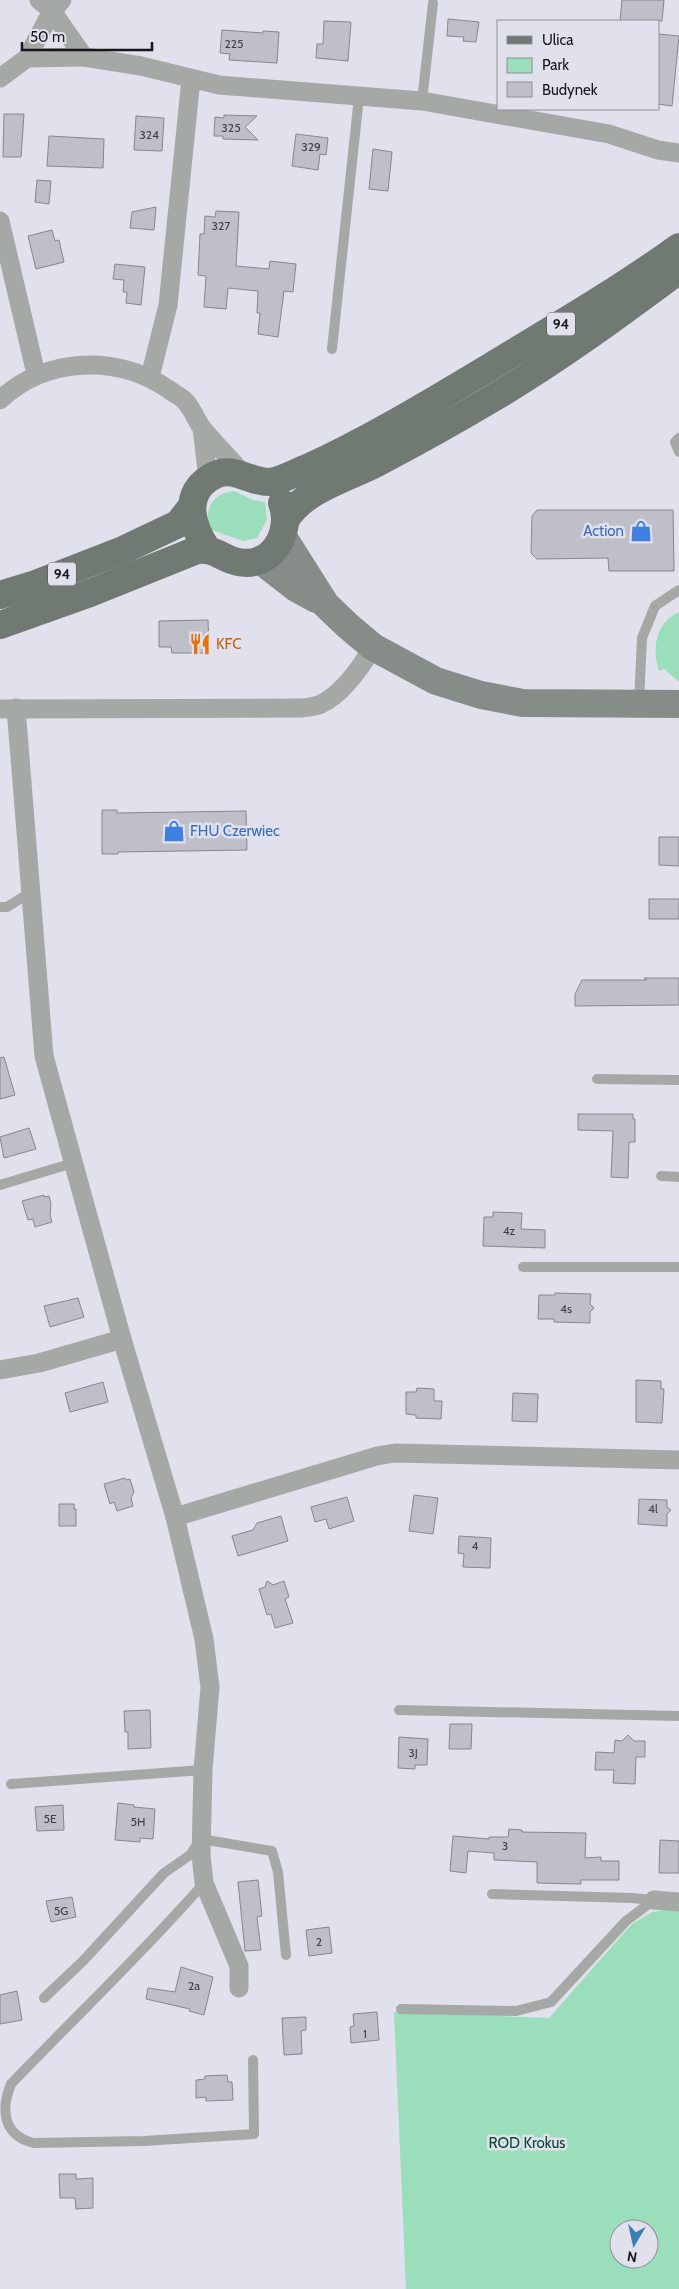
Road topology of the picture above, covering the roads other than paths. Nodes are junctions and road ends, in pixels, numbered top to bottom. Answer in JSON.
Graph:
{"nodes":[{"id":1,"x":434,"y":3,"type":"dead end"},
{"id":2,"x":51,"y":4,"type":"edge"},
{"id":3,"x":84,"y":57,"type":"junction"},
{"id":4,"x":27,"y":58,"type":"junction"},
{"id":5,"x":0,"y":78,"type":"edge"},
{"id":6,"x":191,"y":79,"type":"junction"},
{"id":7,"x":359,"y":96,"type":"junction"},
{"id":8,"x":422,"y":100,"type":"junction"},
{"id":9,"x":679,"y":153,"type":"edge"},
{"id":10,"x":0,"y":221,"type":"edge"},
{"id":11,"x":679,"y":248,"type":"edge"},
{"id":12,"x":679,"y":270,"type":"edge"},
{"id":13,"x":332,"y":349,"type":"dead end"},
{"id":14,"x":36,"y":374,"type":"junction"},
{"id":15,"x":150,"y":377,"type":"junction"},
{"id":16,"x":0,"y":400,"type":"edge"},
{"id":17,"x":202,"y":428,"type":"junction"},
{"id":18,"x":679,"y":438,"type":"edge"},
{"id":19,"x":679,"y":452,"type":"edge"},
{"id":20,"x":242,"y":474,"type":"junction"},
{"id":21,"x":208,"y":479,"type":"junction"},
{"id":22,"x":270,"y":482,"type":"junction"},
{"id":23,"x":192,"y":506,"type":"junction"},
{"id":24,"x":284,"y":528,"type":"junction"},
{"id":25,"x":207,"y":549,"type":"junction"},
{"id":26,"x":260,"y":560,"type":"junction"},
{"id":27,"x":679,"y":590,"type":"edge"},
{"id":28,"x":0,"y":596,"type":"edge"},
{"id":29,"x":326,"y":605,"type":"junction"},
{"id":30,"x":0,"y":625,"type":"edge"},
{"id":31,"x":373,"y":647,"type":"junction"},
{"id":32,"x":640,"y":704,"type":"junction"},
{"id":33,"x":679,"y":704,"type":"edge"},
{"id":34,"x":8,"y":708,"type":"edge"},
{"id":35,"x":31,"y":892,"type":"junction"},
{"id":36,"x":0,"y":907,"type":"edge"},
{"id":37,"x":597,"y":1079,"type":"dead end"},
{"id":38,"x":679,"y":1080,"type":"edge"},
{"id":39,"x":73,"y":1163,"type":"junction"},
{"id":40,"x":661,"y":1176,"type":"dead end"},
{"id":41,"x":679,"y":1177,"type":"edge"},
{"id":42,"x":0,"y":1185,"type":"edge"},
{"id":43,"x":523,"y":1267,"type":"dead end"},
{"id":44,"x":679,"y":1267,"type":"edge"},
{"id":45,"x":122,"y":1339,"type":"junction"},
{"id":46,"x":0,"y":1370,"type":"edge"},
{"id":47,"x":679,"y":1460,"type":"edge"},
{"id":48,"x":175,"y":1517,"type":"junction"},
{"id":49,"x":399,"y":1710,"type":"dead end"},
{"id":50,"x":679,"y":1716,"type":"edge"},
{"id":51,"x":203,"y":1770,"type":"junction"},
{"id":52,"x":11,"y":1784,"type":"dead end"},
{"id":53,"x":201,"y":1839,"type":"junction"},
{"id":54,"x":204,"y":1883,"type":"junction"},
{"id":55,"x":492,"y":1894,"type":"dead end"},
{"id":56,"x":654,"y":1900,"type":"junction"},
{"id":57,"x":679,"y":1902,"type":"edge"},
{"id":58,"x":286,"y":1955,"type":"dead end"},
{"id":59,"x":239,"y":1988,"type":"dead end"},
{"id":60,"x":44,"y":1998,"type":"dead end"},
{"id":61,"x":401,"y":2009,"type":"dead end"},
{"id":62,"x":252,"y":2060,"type":"dead end"}],
"edges":[{"from":1,"to":8,"type":"lane"},
{"from":2,"to":3,"type":"street"},
{"from":2,"to":4,"type":"street"},
{"from":3,"to":4,"type":"street"},
{"from":3,"to":6,"type":"street"},
{"from":4,"to":5,"type":"street"},
{"from":6,"to":7,"type":"street"},
{"from":6,"to":15,"type":"street"},
{"from":7,"to":8,"type":"street"},
{"from":7,"to":13,"type":"lane"},
{"from":8,"to":9,"type":"street"},
{"from":10,"to":14,"type":"street"},
{"from":11,"to":22,"type":"main road","number":"94"},
{"from":12,"to":24,"type":"main road","number":"94"},
{"from":14,"to":15,"type":"street"},
{"from":14,"to":16,"type":"street"},
{"from":15,"to":17,"type":"street"},
{"from":17,"to":20,"type":"street"},
{"from":17,"to":21,"type":"street"},
{"from":18,"to":19,"type":"lane"},
{"from":20,"to":21,"type":"main road"},
{"from":20,"to":22,"type":"main road"},
{"from":21,"to":23,"type":"main road","number":"94"},
{"from":22,"to":24,"type":"main road"},
{"from":23,"to":25,"type":"main road"},
{"from":23,"to":28,"type":"main road","number":"94"},
{"from":24,"to":26,"type":"main road","number":"94"},
{"from":24,"to":29,"type":"street"},
{"from":25,"to":26,"type":"main road"},
{"from":25,"to":30,"type":"main road","number":"94"},
{"from":26,"to":29,"type":"street"},
{"from":27,"to":32,"type":"lane"},
{"from":29,"to":31,"type":"street"},
{"from":31,"to":32,"type":"street"},
{"from":31,"to":34,"type":"street"},
{"from":32,"to":33,"type":"street"},
{"from":34,"to":35,"type":"street"},
{"from":35,"to":36,"type":"lane"},
{"from":35,"to":39,"type":"street"},
{"from":37,"to":38,"type":"lane"},
{"from":39,"to":42,"type":"lane"},
{"from":39,"to":45,"type":"street"},
{"from":40,"to":41,"type":"lane"},
{"from":43,"to":44,"type":"lane"},
{"from":45,"to":46,"type":"street"},
{"from":45,"to":48,"type":"street"},
{"from":47,"to":48,"type":"street"},
{"from":48,"to":51,"type":"street"},
{"from":49,"to":50,"type":"lane"},
{"from":51,"to":52,"type":"lane"},
{"from":51,"to":53,"type":"street"},
{"from":53,"to":54,"type":"street"},
{"from":53,"to":58,"type":"lane"},
{"from":53,"to":60,"type":"lane"},
{"from":54,"to":59,"type":"street"},
{"from":54,"to":62,"type":"lane"},
{"from":55,"to":56,"type":"lane"},
{"from":56,"to":57,"type":"street"},
{"from":56,"to":61,"type":"lane"}]}
